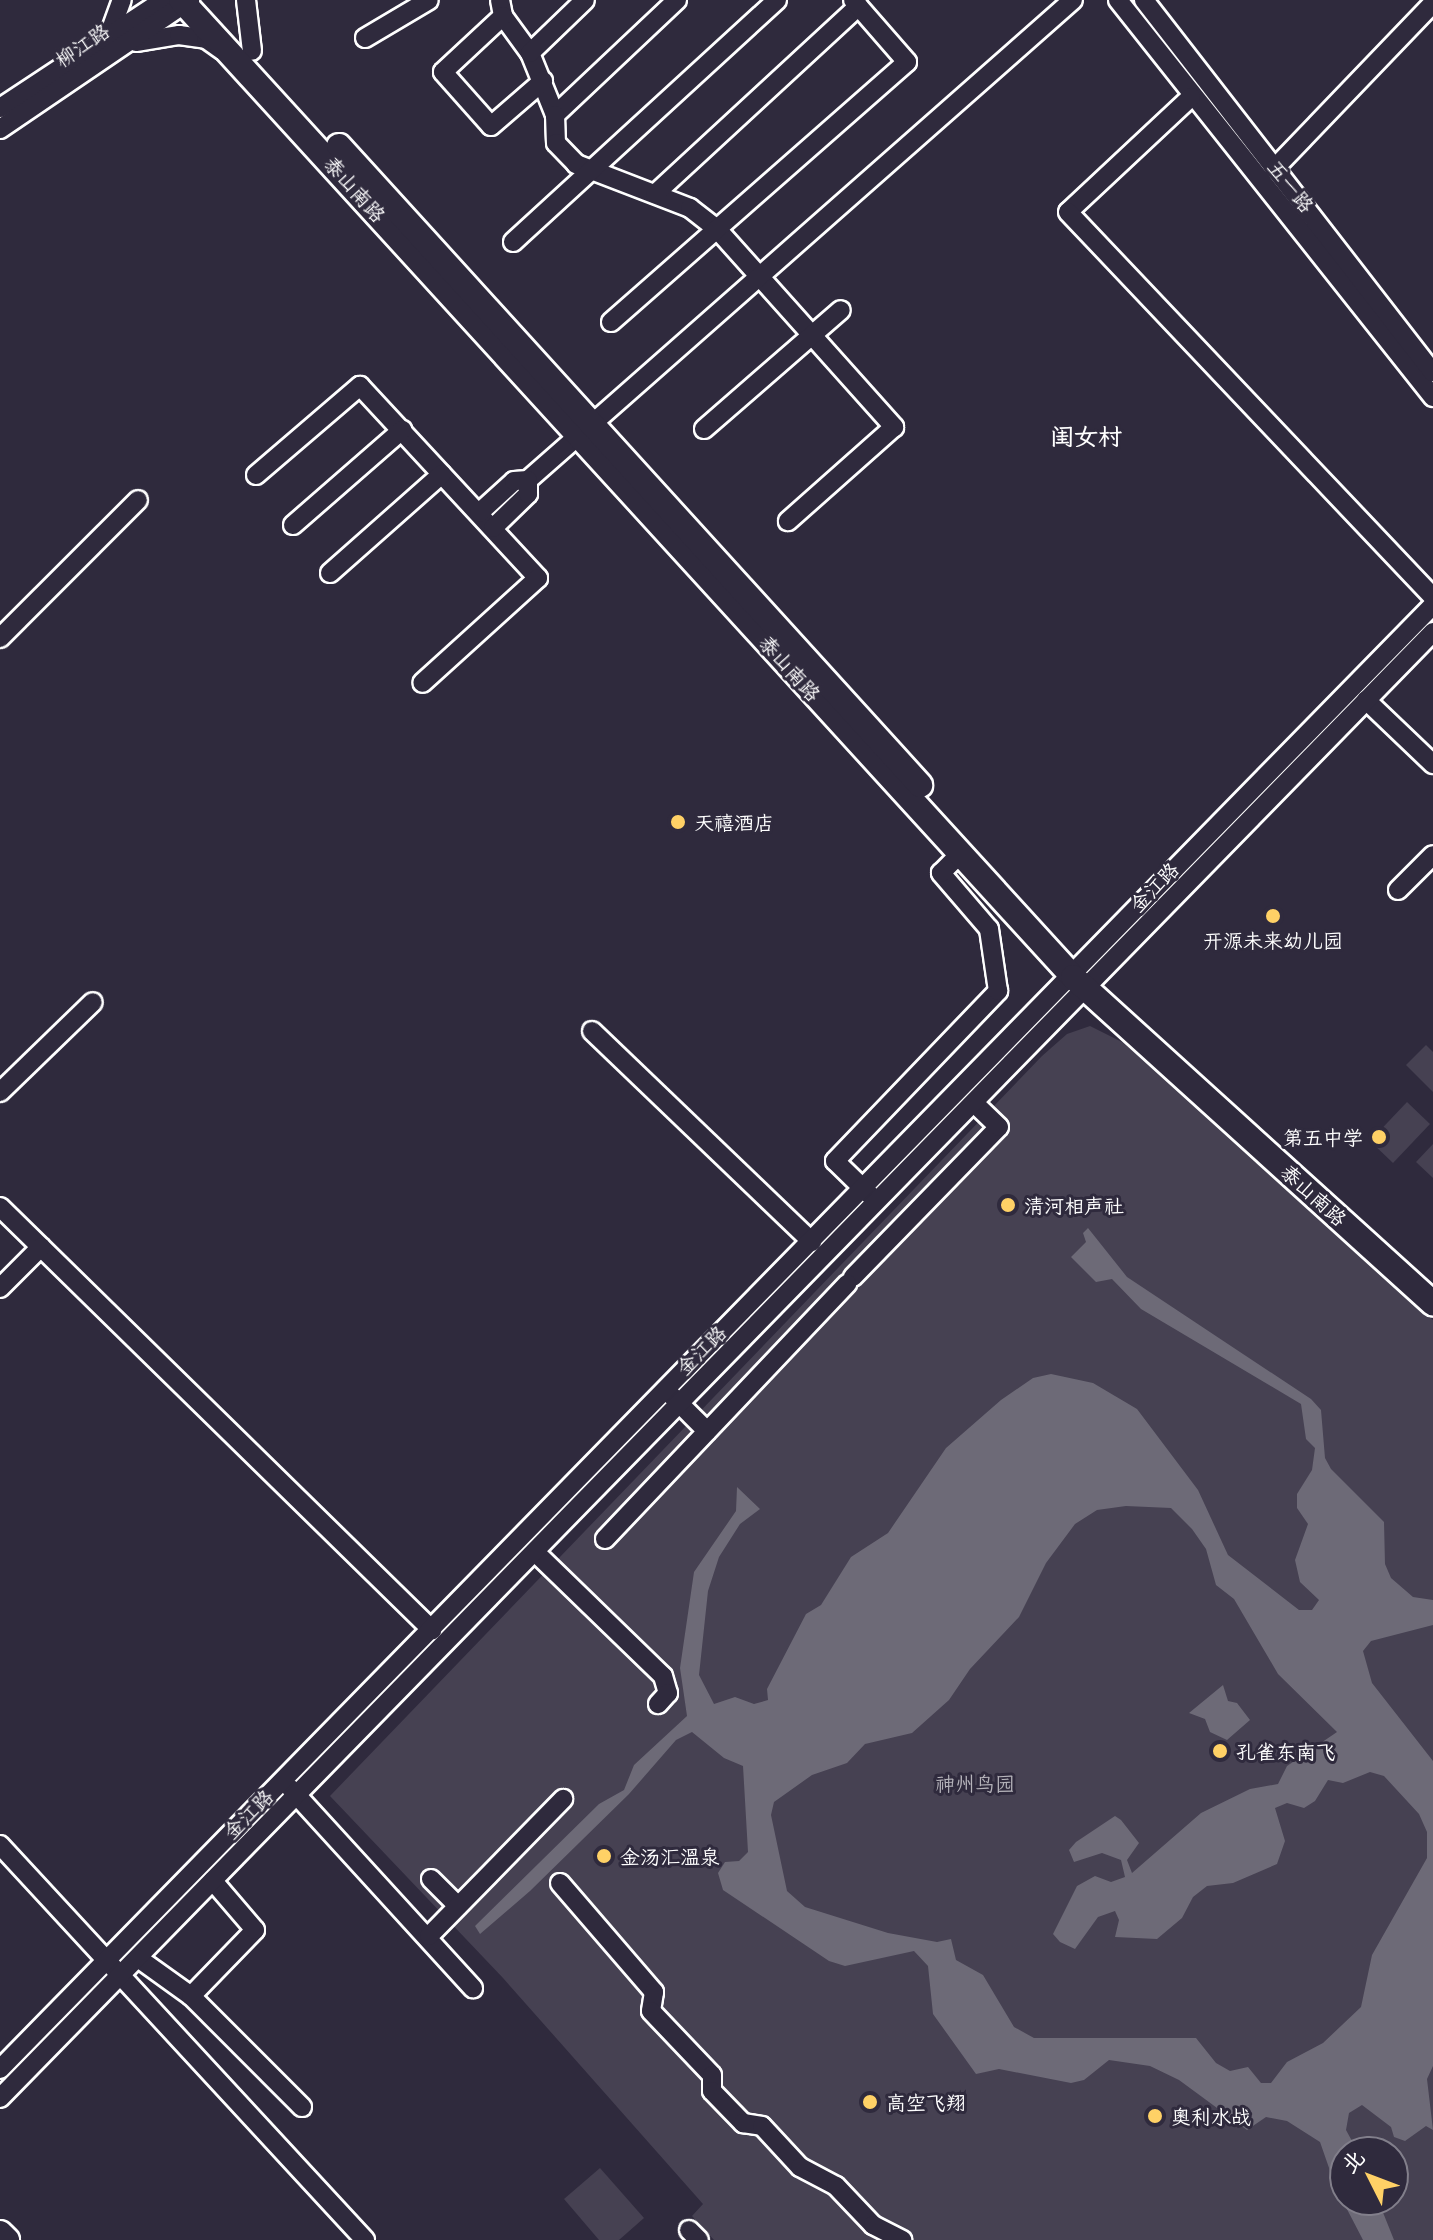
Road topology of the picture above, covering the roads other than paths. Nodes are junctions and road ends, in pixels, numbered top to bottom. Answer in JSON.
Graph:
{"nodes":[{"id":1,"x":122,"y":0,"type":"edge"},
{"id":2,"x":246,"y":0,"type":"edge"},
{"id":3,"x":429,"y":0,"type":"edge"},
{"id":4,"x":585,"y":0,"type":"edge"},
{"id":5,"x":677,"y":0,"type":"edge"},
{"id":6,"x":777,"y":0,"type":"edge"},
{"id":7,"x":1073,"y":0,"type":"edge"},
{"id":8,"x":1118,"y":0,"type":"edge"},
{"id":9,"x":1144,"y":0,"type":"edge"},
{"id":10,"x":185,"y":1,"type":"edge"},
{"id":11,"x":856,"y":3,"type":"edge"},
{"id":12,"x":1433,"y":3,"type":"edge"},
{"id":13,"x":501,"y":8,"type":"edge"},
{"id":14,"x":365,"y":38,"type":"dead end"},
{"id":15,"x":112,"y":42,"type":"junction"},
{"id":16,"x":530,"y":53,"type":"junction"},
{"id":17,"x":246,"y":56,"type":"junction"},
{"id":18,"x":543,"y":81,"type":"junction"},
{"id":19,"x":1191,"y":97,"type":"junction"},
{"id":20,"x":0,"y":108,"type":"edge"},
{"id":21,"x":555,"y":115,"type":"junction"},
{"id":22,"x":0,"y":129,"type":"edge"},
{"id":23,"x":1274,"y":169,"type":"junction"},
{"id":24,"x":593,"y":170,"type":"junction"},
{"id":25,"x":655,"y":194,"type":"junction"},
{"id":26,"x":717,"y":229,"type":"junction"},
{"id":27,"x":513,"y":242,"type":"dead end"},
{"id":28,"x":760,"y":278,"type":"junction"},
{"id":29,"x":841,"y":310,"type":"dead end"},
{"id":30,"x":611,"y":322,"type":"dead end"},
{"id":31,"x":812,"y":335,"type":"junction"},
{"id":32,"x":1433,"y":372,"type":"edge"},
{"id":33,"x":1433,"y":397,"type":"edge"},
{"id":34,"x":704,"y":429,"type":"dead end"},
{"id":35,"x":402,"y":430,"type":"junction"},
{"id":36,"x":585,"y":430,"type":"junction"},
{"id":37,"x":442,"y":474,"type":"junction"},
{"id":38,"x":256,"y":475,"type":"dead end"},
{"id":39,"x":528,"y":480,"type":"junction"},
{"id":40,"x":138,"y":500,"type":"dead end"},
{"id":41,"x":479,"y":513,"type":"junction"},
{"id":42,"x":788,"y":521,"type":"dead end"},
{"id":43,"x":293,"y":525,"type":"dead end"},
{"id":44,"x":493,"y":528,"type":"junction"},
{"id":45,"x":330,"y":573,"type":"dead end"},
{"id":46,"x":1433,"y":597,"type":"edge"},
{"id":47,"x":1433,"y":605,"type":"edge"},
{"id":48,"x":1433,"y":632,"type":"edge"},
{"id":49,"x":0,"y":638,"type":"edge"},
{"id":50,"x":422,"y":683,"type":"dead end"},
{"id":51,"x":1366,"y":700,"type":"junction"},
{"id":52,"x":1296,"y":759,"type":"junction"},
{"id":53,"x":1433,"y":764,"type":"edge"},
{"id":54,"x":922,"y":800,"type":"junction"},
{"id":55,"x":960,"y":854,"type":"junction"},
{"id":56,"x":1433,"y":855,"type":"edge"},
{"id":57,"x":1398,"y":890,"type":"dead end"},
{"id":58,"x":1084,"y":977,"type":"junction"},
{"id":59,"x":93,"y":1002,"type":"dead end"},
{"id":60,"x":592,"y":1031,"type":"dead end"},
{"id":61,"x":0,"y":1092,"type":"edge"},
{"id":62,"x":974,"y":1103,"type":"junction"},
{"id":63,"x":863,"y":1189,"type":"junction"},
{"id":64,"x":877,"y":1202,"type":"junction"},
{"id":65,"x":0,"y":1207,"type":"edge"},
{"id":66,"x":812,"y":1242,"type":"junction"},
{"id":67,"x":41,"y":1247,"type":"junction"},
{"id":68,"x":1433,"y":1281,"type":"edge"},
{"id":69,"x":0,"y":1288,"type":"edge"},
{"id":70,"x":1433,"y":1303,"type":"edge"},
{"id":71,"x":673,"y":1397,"type":"junction"},
{"id":72,"x":707,"y":1431,"type":"junction"},
{"id":73,"x":605,"y":1539,"type":"dead end"},
{"id":74,"x":535,"y":1552,"type":"junction"},
{"id":75,"x":432,"y":1630,"type":"junction"},
{"id":76,"x":658,"y":1704,"type":"dead end"},
{"id":77,"x":284,"y":1781,"type":"junction"},
{"id":78,"x":298,"y":1795,"type":"junction"},
{"id":79,"x":563,"y":1799,"type":"dead end"},
{"id":80,"x":0,"y":1845,"type":"edge"},
{"id":81,"x":431,"y":1879,"type":"dead end"},
{"id":82,"x":213,"y":1881,"type":"junction"},
{"id":83,"x":560,"y":1883,"type":"dead end"},
{"id":84,"x":458,"y":1906,"type":"junction"},
{"id":85,"x":429,"y":1936,"type":"junction"},
{"id":86,"x":138,"y":1958,"type":"junction"},
{"id":87,"x":105,"y":1961,"type":"junction"},
{"id":88,"x":119,"y":1977,"type":"junction"},
{"id":89,"x":473,"y":1988,"type":"dead end"},
{"id":90,"x":191,"y":1996,"type":"junction"},
{"id":91,"x":0,"y":2069,"type":"edge"},
{"id":92,"x":0,"y":2098,"type":"edge"},
{"id":93,"x":302,"y":2107,"type":"dead end"},
{"id":94,"x":0,"y":2233,"type":"edge"},
{"id":95,"x":895,"y":2238,"type":"edge"},
{"id":96,"x":7,"y":2240,"type":"edge"},
{"id":97,"x":365,"y":2240,"type":"edge"}],
"edges":[{"from":1,"to":15,"type":"street"},
{"from":2,"to":17,"type":"street"},
{"from":3,"to":14,"type":"street"},
{"from":4,"to":16,"type":"street"},
{"from":5,"to":21,"type":"street"},
{"from":6,"to":24,"type":"street"},
{"from":7,"to":28,"type":"street"},
{"from":8,"to":19,"type":"street","name":"五一路"},
{"from":9,"to":23,"type":"street","name":"五一路"},
{"from":10,"to":15,"type":"street","name":"柳江路"},
{"from":10,"to":17,"type":"main road","name":"泰山南路"},
{"from":11,"to":25,"type":"street"},
{"from":11,"to":26,"type":"street"},
{"from":12,"to":23,"type":"street"},
{"from":13,"to":16,"type":"street"},
{"from":13,"to":18,"type":"street"},
{"from":15,"to":17,"type":"street"},
{"from":15,"to":20,"type":"street","name":"柳江路"},
{"from":15,"to":22,"type":"street","name":"柳江路"},
{"from":16,"to":18,"type":"street"},
{"from":17,"to":36,"type":"main road","name":"泰山南路"},
{"from":18,"to":21,"type":"street"},
{"from":19,"to":33,"type":"street","name":"五一路"},
{"from":19,"to":46,"type":"street"},
{"from":21,"to":24,"type":"street"},
{"from":23,"to":32,"type":"street","name":"五一路"},
{"from":24,"to":25,"type":"street"},
{"from":24,"to":27,"type":"street"},
{"from":25,"to":26,"type":"street"},
{"from":26,"to":28,"type":"street"},
{"from":26,"to":30,"type":"street"},
{"from":28,"to":31,"type":"street"},
{"from":28,"to":36,"type":"street"},
{"from":29,"to":31,"type":"street"},
{"from":31,"to":34,"type":"street"},
{"from":31,"to":42,"type":"street"},
{"from":35,"to":37,"type":"street"},
{"from":35,"to":38,"type":"street"},
{"from":35,"to":43,"type":"street"},
{"from":36,"to":39,"type":"street"},
{"from":36,"to":54,"type":"main road","name":"泰山南路"},
{"from":37,"to":41,"type":"street"},
{"from":37,"to":45,"type":"street"},
{"from":39,"to":41,"type":"street"},
{"from":39,"to":44,"type":"street"},
{"from":40,"to":49,"type":"street"},
{"from":41,"to":44,"type":"street"},
{"from":44,"to":50,"type":"street"},
{"from":47,"to":52,"type":"street","name":"金江路"},
{"from":48,"to":51,"type":"street","name":"金江路"},
{"from":51,"to":52,"type":"street","name":"金江路"},
{"from":51,"to":53,"type":"street"},
{"from":52,"to":58,"type":"street","name":"金江路"},
{"from":54,"to":55,"type":"main road","name":"泰山南路"},
{"from":54,"to":58,"type":"main road","name":"泰山南路"},
{"from":55,"to":58,"type":"main road","name":"泰山南路"},
{"from":55,"to":63,"type":"street"},
{"from":56,"to":57,"type":"street"},
{"from":58,"to":62,"type":"street","name":"金江路"},
{"from":58,"to":63,"type":"street","name":"金江路"},
{"from":58,"to":68,"type":"main road","name":"泰山南路"},
{"from":58,"to":70,"type":"main road","name":"泰山南路"},
{"from":59,"to":61,"type":"street"},
{"from":60,"to":66,"type":"street"},
{"from":62,"to":64,"type":"street","name":"金江路"},
{"from":62,"to":72,"type":"street"},
{"from":63,"to":64,"type":"street"},
{"from":63,"to":66,"type":"street","name":"金江路"},
{"from":64,"to":71,"type":"street","name":"金江路"},
{"from":65,"to":67,"type":"street"},
{"from":66,"to":71,"type":"street","name":"金江路"},
{"from":67,"to":69,"type":"street"},
{"from":67,"to":75,"type":"street"},
{"from":71,"to":72,"type":"street"},
{"from":71,"to":74,"type":"street","name":"金江路"},
{"from":71,"to":75,"type":"street","name":"金江路"},
{"from":72,"to":73,"type":"street"},
{"from":74,"to":76,"type":"street"},
{"from":74,"to":78,"type":"street","name":"金江路"},
{"from":75,"to":77,"type":"street","name":"金江路"},
{"from":77,"to":78,"type":"street"},
{"from":77,"to":87,"type":"street","name":"金江路"},
{"from":78,"to":82,"type":"street","name":"金江路"},
{"from":78,"to":85,"type":"street"},
{"from":79,"to":84,"type":"street"},
{"from":80,"to":87,"type":"street"},
{"from":81,"to":84,"type":"street"},
{"from":82,"to":86,"type":"street","name":"金江路"},
{"from":82,"to":90,"type":"street"},
{"from":83,"to":95,"type":"street"},
{"from":84,"to":85,"type":"street"},
{"from":85,"to":89,"type":"street"},
{"from":86,"to":88,"type":"street","name":"金江路"},
{"from":86,"to":90,"type":"street"},
{"from":87,"to":88,"type":"street"},
{"from":87,"to":91,"type":"street","name":"金江路"},
{"from":88,"to":92,"type":"street","name":"金江路"},
{"from":88,"to":97,"type":"street"},
{"from":90,"to":93,"type":"street"},
{"from":94,"to":96,"type":"main road"}]}
